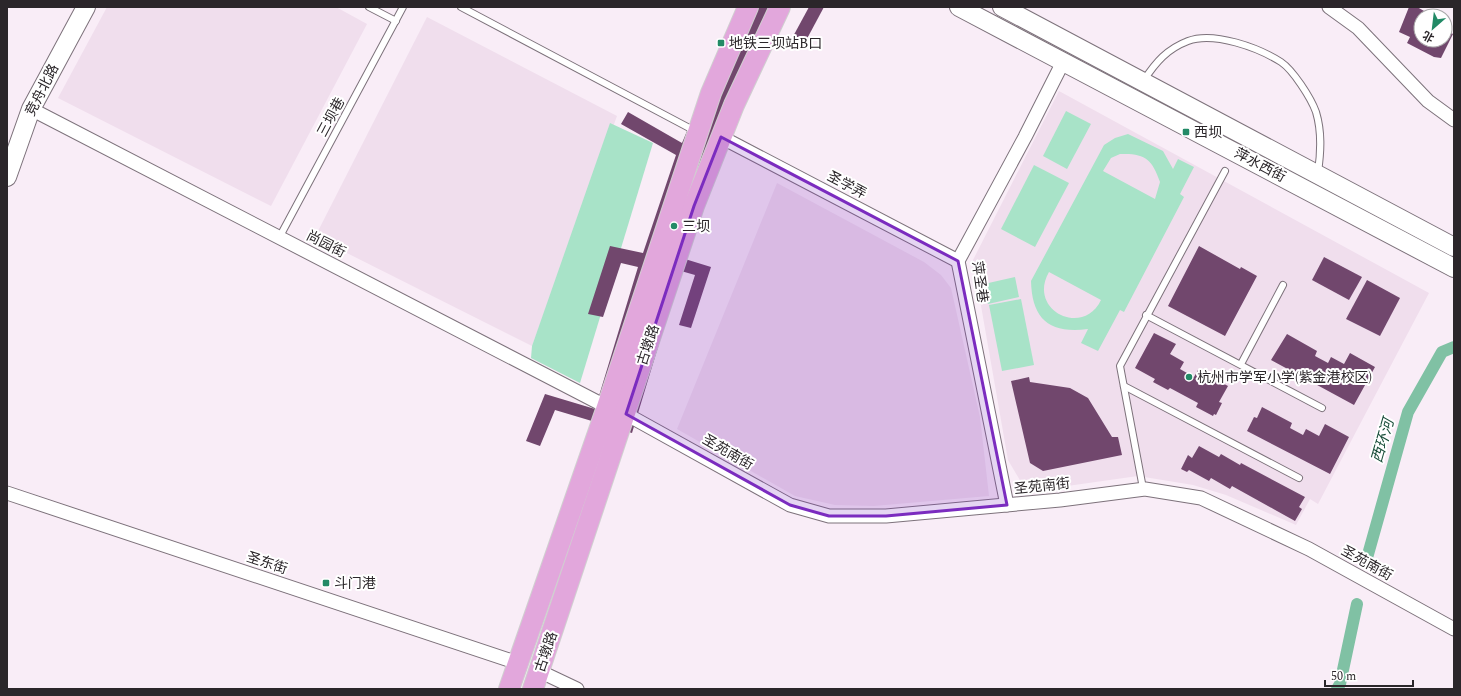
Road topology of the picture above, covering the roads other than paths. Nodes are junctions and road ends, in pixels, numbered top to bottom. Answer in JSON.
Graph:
{"nodes":[{"id":1,"x":86,"y":7,"type":"edge"},
{"id":2,"x":369,"y":7,"type":"edge"},
{"id":3,"x":403,"y":7,"type":"edge"},
{"id":4,"x":461,"y":7,"type":"edge"},
{"id":5,"x":748,"y":7,"type":"edge"},
{"id":6,"x":780,"y":7,"type":"edge"},
{"id":7,"x":959,"y":7,"type":"edge"},
{"id":8,"x":1002,"y":7,"type":"edge"},
{"id":9,"x":1329,"y":7,"type":"edge"},
{"id":10,"x":396,"y":21,"type":"junction"},
{"id":11,"x":1063,"y":62,"type":"junction"},
{"id":12,"x":1143,"y":82,"type":"junction"},
{"id":13,"x":31,"y":109,"type":"junction"},
{"id":14,"x":1454,"y":120,"type":"edge"},
{"id":15,"x":698,"y":132,"type":"junction"},
{"id":16,"x":721,"y":137,"type":"junction"},
{"id":17,"x":1225,"y":171,"type":"dead end"},
{"id":18,"x":1317,"y":175,"type":"junction"},
{"id":19,"x":7,"y":177,"type":"edge"},
{"id":20,"x":279,"y":238,"type":"junction"},
{"id":21,"x":1454,"y":247,"type":"edge"},
{"id":22,"x":958,"y":262,"type":"junction"},
{"id":23,"x":1454,"y":268,"type":"edge"},
{"id":24,"x":1283,"y":284,"type":"dead end"},
{"id":25,"x":1146,"y":315,"type":"junction"},
{"id":26,"x":1241,"y":364,"type":"junction"},
{"id":27,"x":1124,"y":386,"type":"junction"},
{"id":28,"x":607,"y":407,"type":"junction"},
{"id":29,"x":1322,"y":408,"type":"dead end"},
{"id":30,"x":626,"y":414,"type":"junction"},
{"id":31,"x":1299,"y":478,"type":"dead end"},
{"id":32,"x":1142,"y":483,"type":"dead end"},
{"id":33,"x":7,"y":493,"type":"edge"},
{"id":34,"x":1007,"y":505,"type":"junction"},
{"id":35,"x":1454,"y":629,"type":"edge"},
{"id":36,"x":518,"y":663,"type":"junction"},
{"id":37,"x":536,"y":680,"type":"edge"},
{"id":38,"x":509,"y":689,"type":"edge"},
{"id":39,"x":577,"y":689,"type":"edge"}],
"edges":[{"from":1,"to":13,"type":"main road","name":"竞舟北路"},
{"from":2,"to":10,"type":"lane"},
{"from":3,"to":10,"type":"lane","name":"三坝巷"},
{"from":4,"to":15,"type":"lane"},
{"from":5,"to":15,"type":"main road","name":"古墩路"},
{"from":6,"to":16,"type":"main road","name":"古墩路"},
{"from":7,"to":11,"type":"main road","name":"萍水西街"},
{"from":8,"to":12,"type":"main road","name":"萍水西街"},
{"from":9,"to":14,"type":"street"},
{"from":10,"to":20,"type":"lane","name":"三坝巷"},
{"from":11,"to":22,"type":"street","name":"萍圣巷"},
{"from":11,"to":23,"type":"main road","name":"萍水西街"},
{"from":12,"to":18,"type":"main road","name":"萍水西街"},
{"from":12,"to":18,"type":"lane"},
{"from":13,"to":19,"type":"main road","name":"竞舟北路"},
{"from":13,"to":20,"type":"street","name":"尚园街"},
{"from":15,"to":28,"type":"main road","name":"古墩路"},
{"from":16,"to":22,"type":"street","name":"圣学弄"},
{"from":16,"to":30,"type":"main road","name":"古墩路"},
{"from":17,"to":25,"type":"lane"},
{"from":18,"to":21,"type":"main road","name":"萍水西街"},
{"from":20,"to":28,"type":"street","name":"尚园街"},
{"from":22,"to":34,"type":"street","name":"萍圣巷"},
{"from":24,"to":26,"type":"lane"},
{"from":25,"to":26,"type":"lane"},
{"from":25,"to":27,"type":"lane"},
{"from":26,"to":29,"type":"lane"},
{"from":27,"to":31,"type":"lane"},
{"from":27,"to":32,"type":"lane"},
{"from":28,"to":36,"type":"main road","name":"古墩路"},
{"from":30,"to":34,"type":"street","name":"圣苑南街"},
{"from":30,"to":37,"type":"main road","name":"古墩路"},
{"from":33,"to":36,"type":"street","name":"圣东街"},
{"from":34,"to":35,"type":"street","name":"圣苑南街"},
{"from":36,"to":38,"type":"main road","name":"古墩路"},
{"from":37,"to":39,"type":"street"}]}
